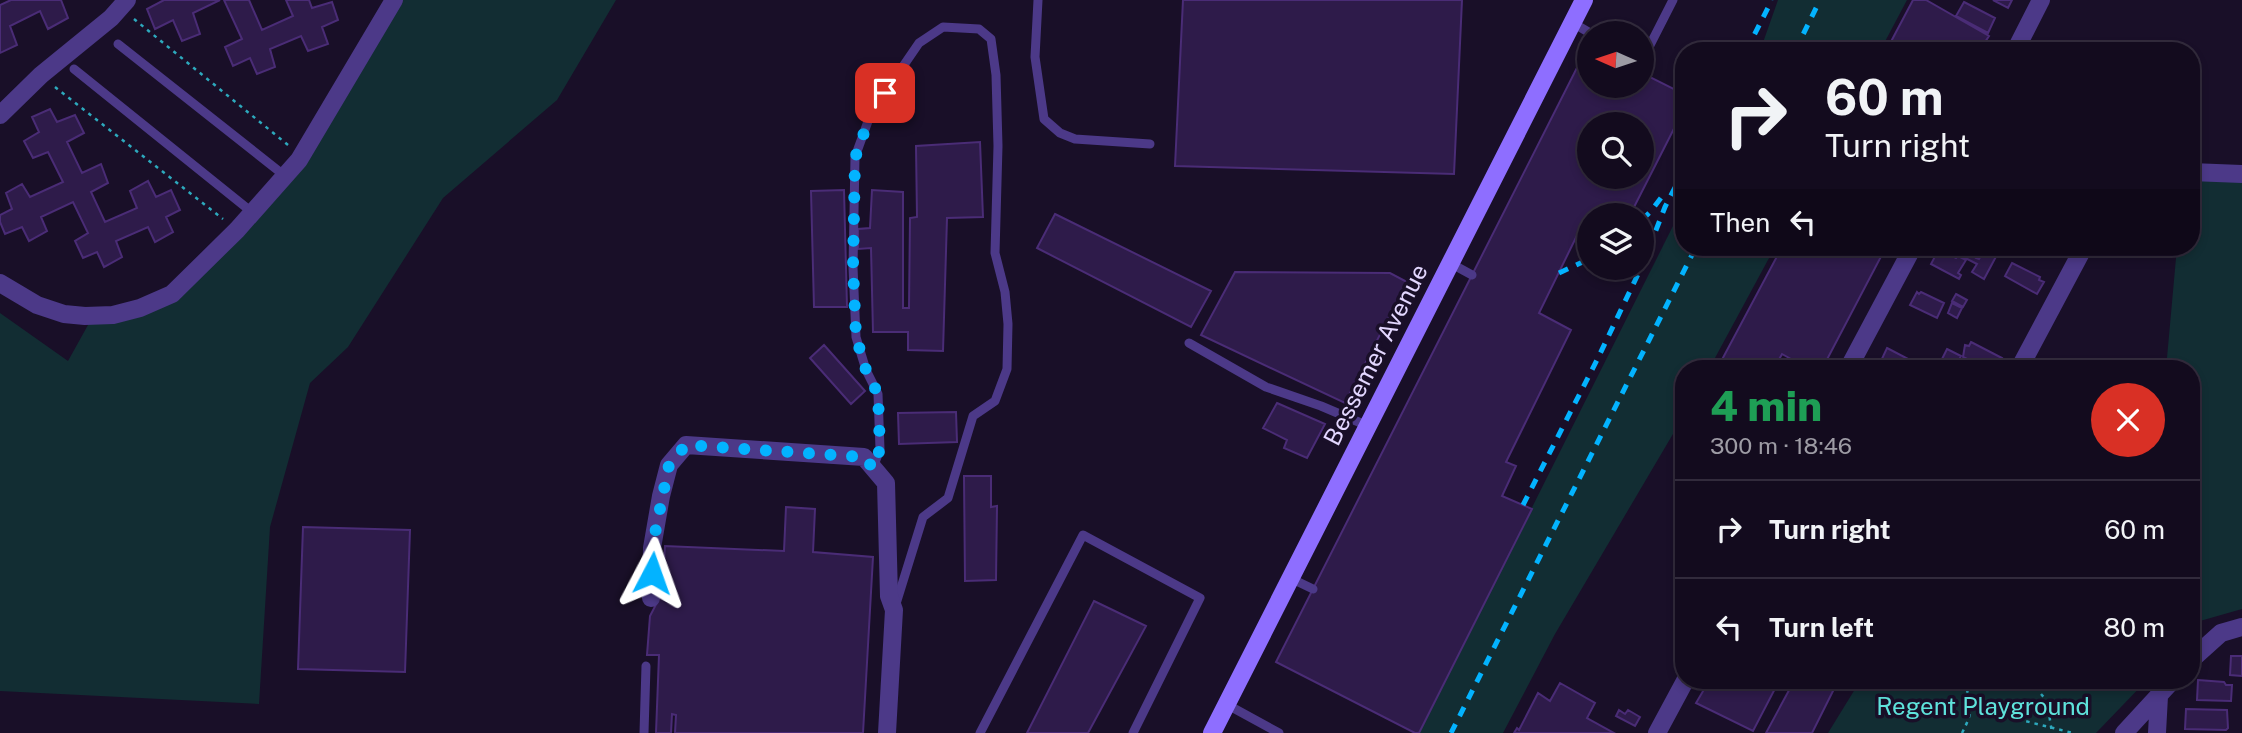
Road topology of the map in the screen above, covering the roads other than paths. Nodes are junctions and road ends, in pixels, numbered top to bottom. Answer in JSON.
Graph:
{"nodes":[{"id":1,"x":394,"y":0,"type":"edge"},
{"id":2,"x":1038,"y":0,"type":"edge"},
{"id":3,"x":1584,"y":0,"type":"edge"},
{"id":4,"x":1673,"y":0,"type":"edge"},
{"id":5,"x":2041,"y":0,"type":"edge"},
{"id":6,"x":124,"y":4,"type":"edge"},
{"id":7,"x":1573,"y":23,"type":"junction"},
{"id":8,"x":1577,"y":25,"type":"edge"},
{"id":9,"x":1654,"y":37,"type":"edge"},
{"id":10,"x":2020,"y":42,"type":"edge"},
{"id":11,"x":118,"y":44,"type":"dead end"},
{"id":12,"x":74,"y":69,"type":"dead end"},
{"id":13,"x":0,"y":115,"type":"edge"},
{"id":14,"x":1150,"y":144,"type":"dead end"},
{"id":15,"x":2200,"y":172,"type":"edge"},
{"id":16,"x":2242,"y":174,"type":"edge"},
{"id":17,"x":285,"y":176,"type":"junction"},
{"id":18,"x":253,"y":213,"type":"junction"},
{"id":19,"x":1908,"y":256,"type":"edge"},
{"id":20,"x":2079,"y":256,"type":"edge"},
{"id":21,"x":1450,"y":263,"type":"junction"},
{"id":22,"x":1472,"y":275,"type":"dead end"},
{"id":23,"x":0,"y":283,"type":"edge"},
{"id":24,"x":1189,"y":343,"type":"dead end"},
{"id":25,"x":1853,"y":360,"type":"edge"},
{"id":26,"x":2024,"y":360,"type":"edge"},
{"id":27,"x":1368,"y":426,"type":"junction"},
{"id":28,"x":873,"y":468,"type":"junction"},
{"id":29,"x":1290,"y":578,"type":"junction"},
{"id":30,"x":1313,"y":589,"type":"dead end"},
{"id":31,"x":651,"y":598,"type":"dead end"},
{"id":32,"x":892,"y":603,"type":"junction"},
{"id":33,"x":2242,"y":627,"type":"edge"},
{"id":34,"x":2200,"y":652,"type":"edge"},
{"id":35,"x":646,"y":666,"type":"dead end"},
{"id":36,"x":1681,"y":689,"type":"edge"},
{"id":37,"x":2165,"y":689,"type":"edge"},
{"id":38,"x":2159,"y":696,"type":"junction"},
{"id":39,"x":1226,"y":704,"type":"junction"},
{"id":40,"x":644,"y":733,"type":"edge"},
{"id":41,"x":887,"y":733,"type":"edge"},
{"id":42,"x":980,"y":733,"type":"edge"},
{"id":43,"x":1133,"y":733,"type":"edge"},
{"id":44,"x":1212,"y":733,"type":"edge"},
{"id":45,"x":1279,"y":733,"type":"edge"},
{"id":46,"x":1657,"y":733,"type":"edge"},
{"id":47,"x":2124,"y":733,"type":"edge"},
{"id":48,"x":2157,"y":733,"type":"edge"}],
"edges":[{"from":1,"to":17,"type":"street"},
{"from":2,"to":14,"type":"lane"},
{"from":3,"to":7,"type":"street","name":"Bessemer Avenue"},
{"from":4,"to":9,"type":"lane"},
{"from":5,"to":10,"type":"street"},
{"from":6,"to":13,"type":"street"},
{"from":7,"to":8,"type":"lane"},
{"from":7,"to":21,"type":"street","name":"Bessemer Avenue"},
{"from":11,"to":17,"type":"lane"},
{"from":12,"to":18,"type":"lane"},
{"from":15,"to":16,"type":"street"},
{"from":17,"to":18,"type":"street"},
{"from":18,"to":23,"type":"street"},
{"from":19,"to":25,"type":"street"},
{"from":20,"to":26,"type":"street"},
{"from":21,"to":22,"type":"lane"},
{"from":21,"to":27,"type":"street","name":"Bessemer Avenue"},
{"from":24,"to":27,"type":"lane"},
{"from":27,"to":29,"type":"street","name":"Bessemer Avenue"},
{"from":28,"to":31,"type":"street"},
{"from":28,"to":32,"type":"street"},
{"from":28,"to":32,"type":"lane"},
{"from":29,"to":30,"type":"lane"},
{"from":29,"to":39,"type":"street","name":"Bessemer Avenue"},
{"from":32,"to":41,"type":"street"},
{"from":33,"to":34,"type":"street"},
{"from":35,"to":40,"type":"lane"},
{"from":36,"to":46,"type":"street"},
{"from":37,"to":38,"type":"street"},
{"from":38,"to":47,"type":"street"},
{"from":38,"to":48,"type":"street"},
{"from":39,"to":44,"type":"street","name":"Bessemer Avenue"},
{"from":39,"to":45,"type":"lane"},
{"from":42,"to":43,"type":"lane"}]}
